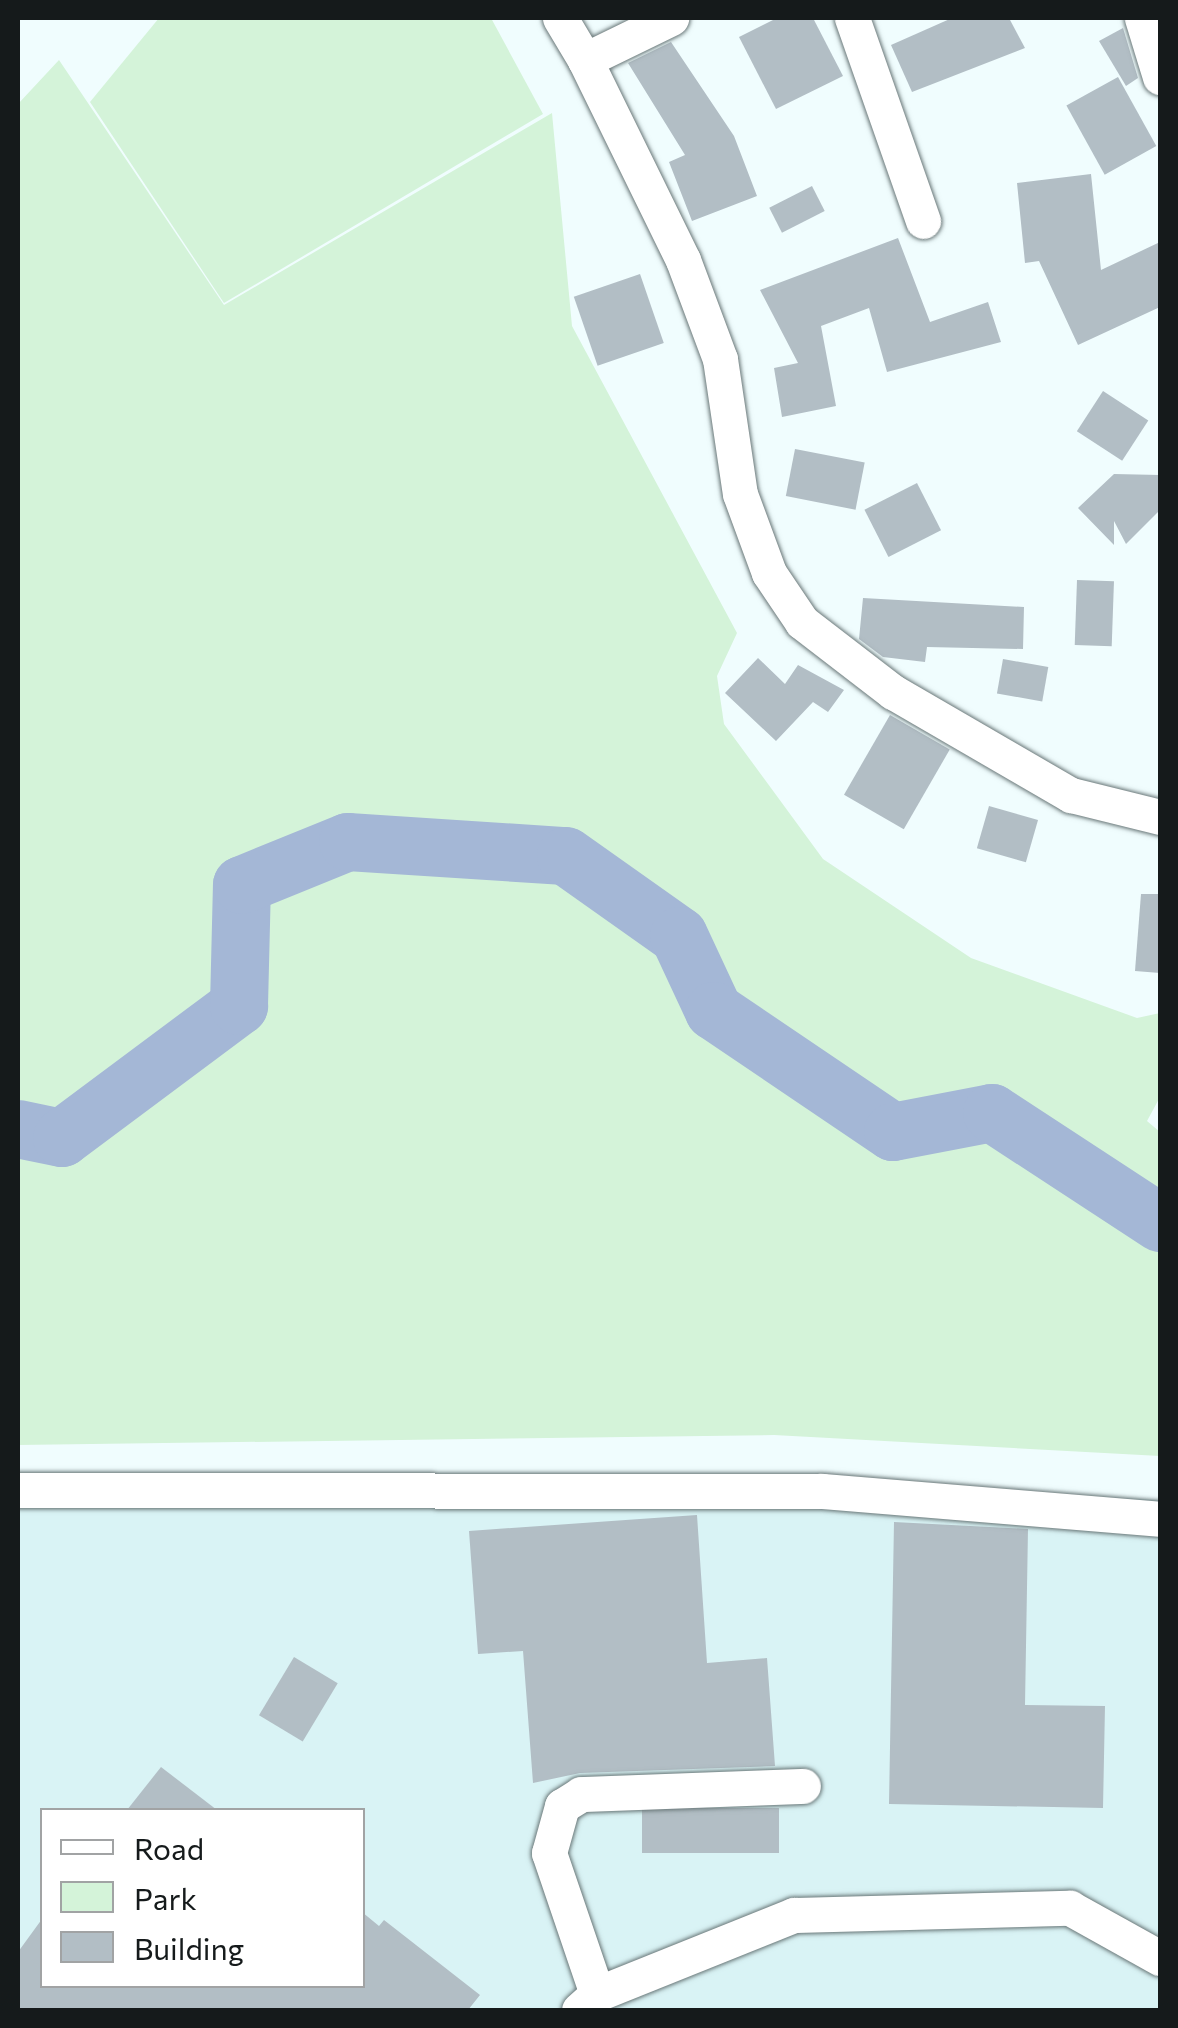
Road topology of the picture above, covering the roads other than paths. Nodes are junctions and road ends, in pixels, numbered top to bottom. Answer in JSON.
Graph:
{"nodes":[{"id":1,"x":560,"y":18,"type":"edge"},
{"id":2,"x":671,"y":18,"type":"edge"},
{"id":3,"x":852,"y":18,"type":"edge"},
{"id":4,"x":1142,"y":18,"type":"edge"},
{"id":5,"x":584,"y":60,"type":"junction"},
{"id":6,"x":1160,"y":78,"type":"edge"},
{"id":7,"x":924,"y":221,"type":"dead end"},
{"id":8,"x":1160,"y":817,"type":"edge"},
{"id":9,"x":18,"y":1490,"type":"edge"},
{"id":10,"x":1160,"y":1519,"type":"edge"},
{"id":11,"x":803,"y":1786,"type":"dead end"},
{"id":12,"x":1160,"y":1958,"type":"edge"},
{"id":13,"x":588,"y":2002,"type":"edge"}],
"edges":[{"from":1,"to":5,"type":"street"},
{"from":2,"to":5,"type":"street"},
{"from":3,"to":7,"type":"street"},
{"from":4,"to":6,"type":"street"},
{"from":5,"to":8,"type":"street"},
{"from":9,"to":10,"type":"street"},
{"from":11,"to":13,"type":"street"},
{"from":12,"to":13,"type":"street"}]}
